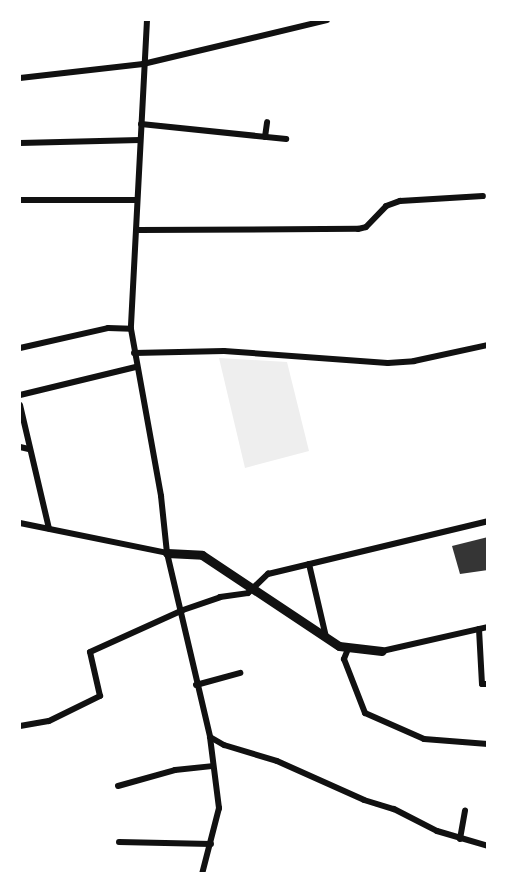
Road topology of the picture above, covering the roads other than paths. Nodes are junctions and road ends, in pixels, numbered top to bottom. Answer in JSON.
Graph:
{"nodes":[{"id":1,"x":147,"y":20,"type":"edge"},
{"id":2,"x":327,"y":20,"type":"edge"},
{"id":3,"x":143,"y":64,"type":"junction"},
{"id":4,"x":20,"y":78,"type":"edge"},
{"id":5,"x":267,"y":122,"type":"dead end"},
{"id":6,"x":141,"y":124,"type":"junction"},
{"id":7,"x":265,"y":137,"type":"junction"},
{"id":8,"x":286,"y":139,"type":"dead end"},
{"id":9,"x":140,"y":140,"type":"junction"},
{"id":10,"x":20,"y":143,"type":"edge"},
{"id":11,"x":483,"y":196,"type":"dead end"},
{"id":12,"x":20,"y":200,"type":"edge"},
{"id":13,"x":135,"y":200,"type":"junction"},
{"id":14,"x":139,"y":230,"type":"junction"},
{"id":15,"x":131,"y":329,"type":"junction"},
{"id":16,"x":488,"y":345,"type":"edge"},
{"id":17,"x":20,"y":348,"type":"edge"},
{"id":18,"x":134,"y":352,"type":"junction"},
{"id":19,"x":136,"y":367,"type":"junction"},
{"id":20,"x":20,"y":395,"type":"edge"},
{"id":21,"x":20,"y":405,"type":"edge"},
{"id":22,"x":20,"y":447,"type":"edge"},
{"id":23,"x":29,"y":449,"type":"junction"},
{"id":24,"x":488,"y":521,"type":"edge"},
{"id":25,"x":20,"y":523,"type":"edge"},
{"id":26,"x":48,"y":529,"type":"junction"},
{"id":27,"x":167,"y":553,"type":"junction"},
{"id":28,"x":309,"y":564,"type":"junction"},
{"id":29,"x":254,"y":587,"type":"junction"},
{"id":30,"x":183,"y":610,"type":"junction"},
{"id":31,"x":488,"y":627,"type":"edge"},
{"id":32,"x":479,"y":629,"type":"junction"},
{"id":33,"x":326,"y":640,"type":"junction"},
{"id":34,"x":348,"y":649,"type":"junction"},
{"id":35,"x":382,"y":651,"type":"joint"},
{"id":36,"x":240,"y":673,"type":"dead end"},
{"id":37,"x":488,"y":684,"type":"edge"},
{"id":38,"x":196,"y":685,"type":"junction"},
{"id":39,"x":20,"y":726,"type":"edge"},
{"id":40,"x":210,"y":737,"type":"junction"},
{"id":41,"x":488,"y":744,"type":"edge"},
{"id":42,"x":212,"y":766,"type":"junction"},
{"id":43,"x":118,"y":786,"type":"dead end"},
{"id":44,"x":465,"y":810,"type":"dead end"},
{"id":45,"x":460,"y":839,"type":"junction"},
{"id":46,"x":119,"y":842,"type":"dead end"},
{"id":47,"x":211,"y":844,"type":"junction"},
{"id":48,"x":488,"y":846,"type":"edge"},
{"id":49,"x":202,"y":873,"type":"edge"}],
"edges":[{"from":1,"to":3,"type":"street"},
{"from":2,"to":3,"type":"street"},
{"from":3,"to":4,"type":"street"},
{"from":3,"to":6,"type":"street"},
{"from":5,"to":7,"type":"street"},
{"from":6,"to":7,"type":"street"},
{"from":6,"to":9,"type":"street"},
{"from":7,"to":8,"type":"street"},
{"from":9,"to":10,"type":"street"},
{"from":9,"to":13,"type":"street"},
{"from":11,"to":14,"type":"street"},
{"from":12,"to":13,"type":"street"},
{"from":13,"to":14,"type":"street"},
{"from":14,"to":15,"type":"street"},
{"from":15,"to":17,"type":"street"},
{"from":15,"to":18,"type":"street"},
{"from":16,"to":18,"type":"street"},
{"from":18,"to":19,"type":"street"},
{"from":19,"to":20,"type":"street"},
{"from":19,"to":27,"type":"street"},
{"from":21,"to":23,"type":"street"},
{"from":22,"to":23,"type":"street"},
{"from":23,"to":26,"type":"street"},
{"from":24,"to":28,"type":"street"},
{"from":25,"to":26,"type":"street"},
{"from":26,"to":27,"type":"street"},
{"from":27,"to":29,"type":"street"},
{"from":27,"to":30,"type":"street"},
{"from":28,"to":29,"type":"street"},
{"from":28,"to":33,"type":"street"},
{"from":29,"to":30,"type":"street"},
{"from":29,"to":33,"type":"street"},
{"from":30,"to":38,"type":"street"},
{"from":30,"to":39,"type":"street"},
{"from":31,"to":32,"type":"street"},
{"from":32,"to":35,"type":"street"},
{"from":32,"to":37,"type":"street"},
{"from":33,"to":34,"type":"street"},
{"from":34,"to":35,"type":"street"},
{"from":34,"to":41,"type":"street"},
{"from":36,"to":38,"type":"street"},
{"from":38,"to":40,"type":"street"},
{"from":40,"to":42,"type":"street"},
{"from":40,"to":45,"type":"street"},
{"from":42,"to":43,"type":"street"},
{"from":42,"to":47,"type":"street"},
{"from":44,"to":45,"type":"street"},
{"from":45,"to":48,"type":"street"},
{"from":46,"to":47,"type":"street"},
{"from":47,"to":49,"type":"street"}]}
